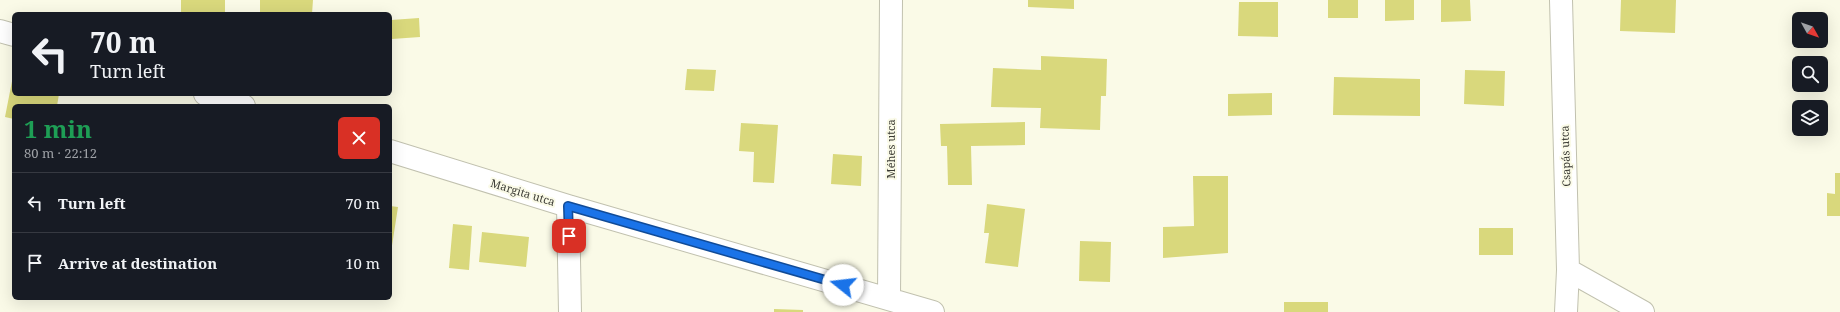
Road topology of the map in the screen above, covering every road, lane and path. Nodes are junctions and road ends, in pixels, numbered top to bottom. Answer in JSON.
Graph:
{"nodes":[{"id":1,"x":891,"y":0,"type":"edge"},
{"id":2,"x":1561,"y":0,"type":"edge"},
{"id":3,"x":0,"y":31,"type":"edge"},
{"id":4,"x":12,"y":34,"type":"edge"},
{"id":5,"x":212,"y":96,"type":"edge"},
{"id":6,"x":238,"y":104,"type":"edge"},
{"id":7,"x":392,"y":152,"type":"edge"},
{"id":8,"x":568,"y":206,"type":"junction"},
{"id":9,"x":1568,"y":270,"type":"junction"},
{"id":10,"x":889,"y":299,"type":"junction"},
{"id":11,"x":570,"y":312,"type":"edge"},
{"id":12,"x":933,"y":312,"type":"edge"},
{"id":13,"x":1566,"y":312,"type":"edge"},
{"id":14,"x":1643,"y":312,"type":"edge"}],
"edges":[{"from":1,"to":10,"type":"street","name":"Méhes utca"},
{"from":2,"to":9,"type":"street","name":"Csapás utca"},
{"from":3,"to":4,"type":"street"},
{"from":5,"to":6,"type":"street"},
{"from":7,"to":8,"type":"street","name":"Margita utca"},
{"from":8,"to":10,"type":"street","name":"Margita utca"},
{"from":8,"to":11,"type":"street"},
{"from":9,"to":13,"type":"street","name":"Csapás utca"},
{"from":9,"to":14,"type":"street"},
{"from":10,"to":12,"type":"street","name":"Margita utca"}]}
